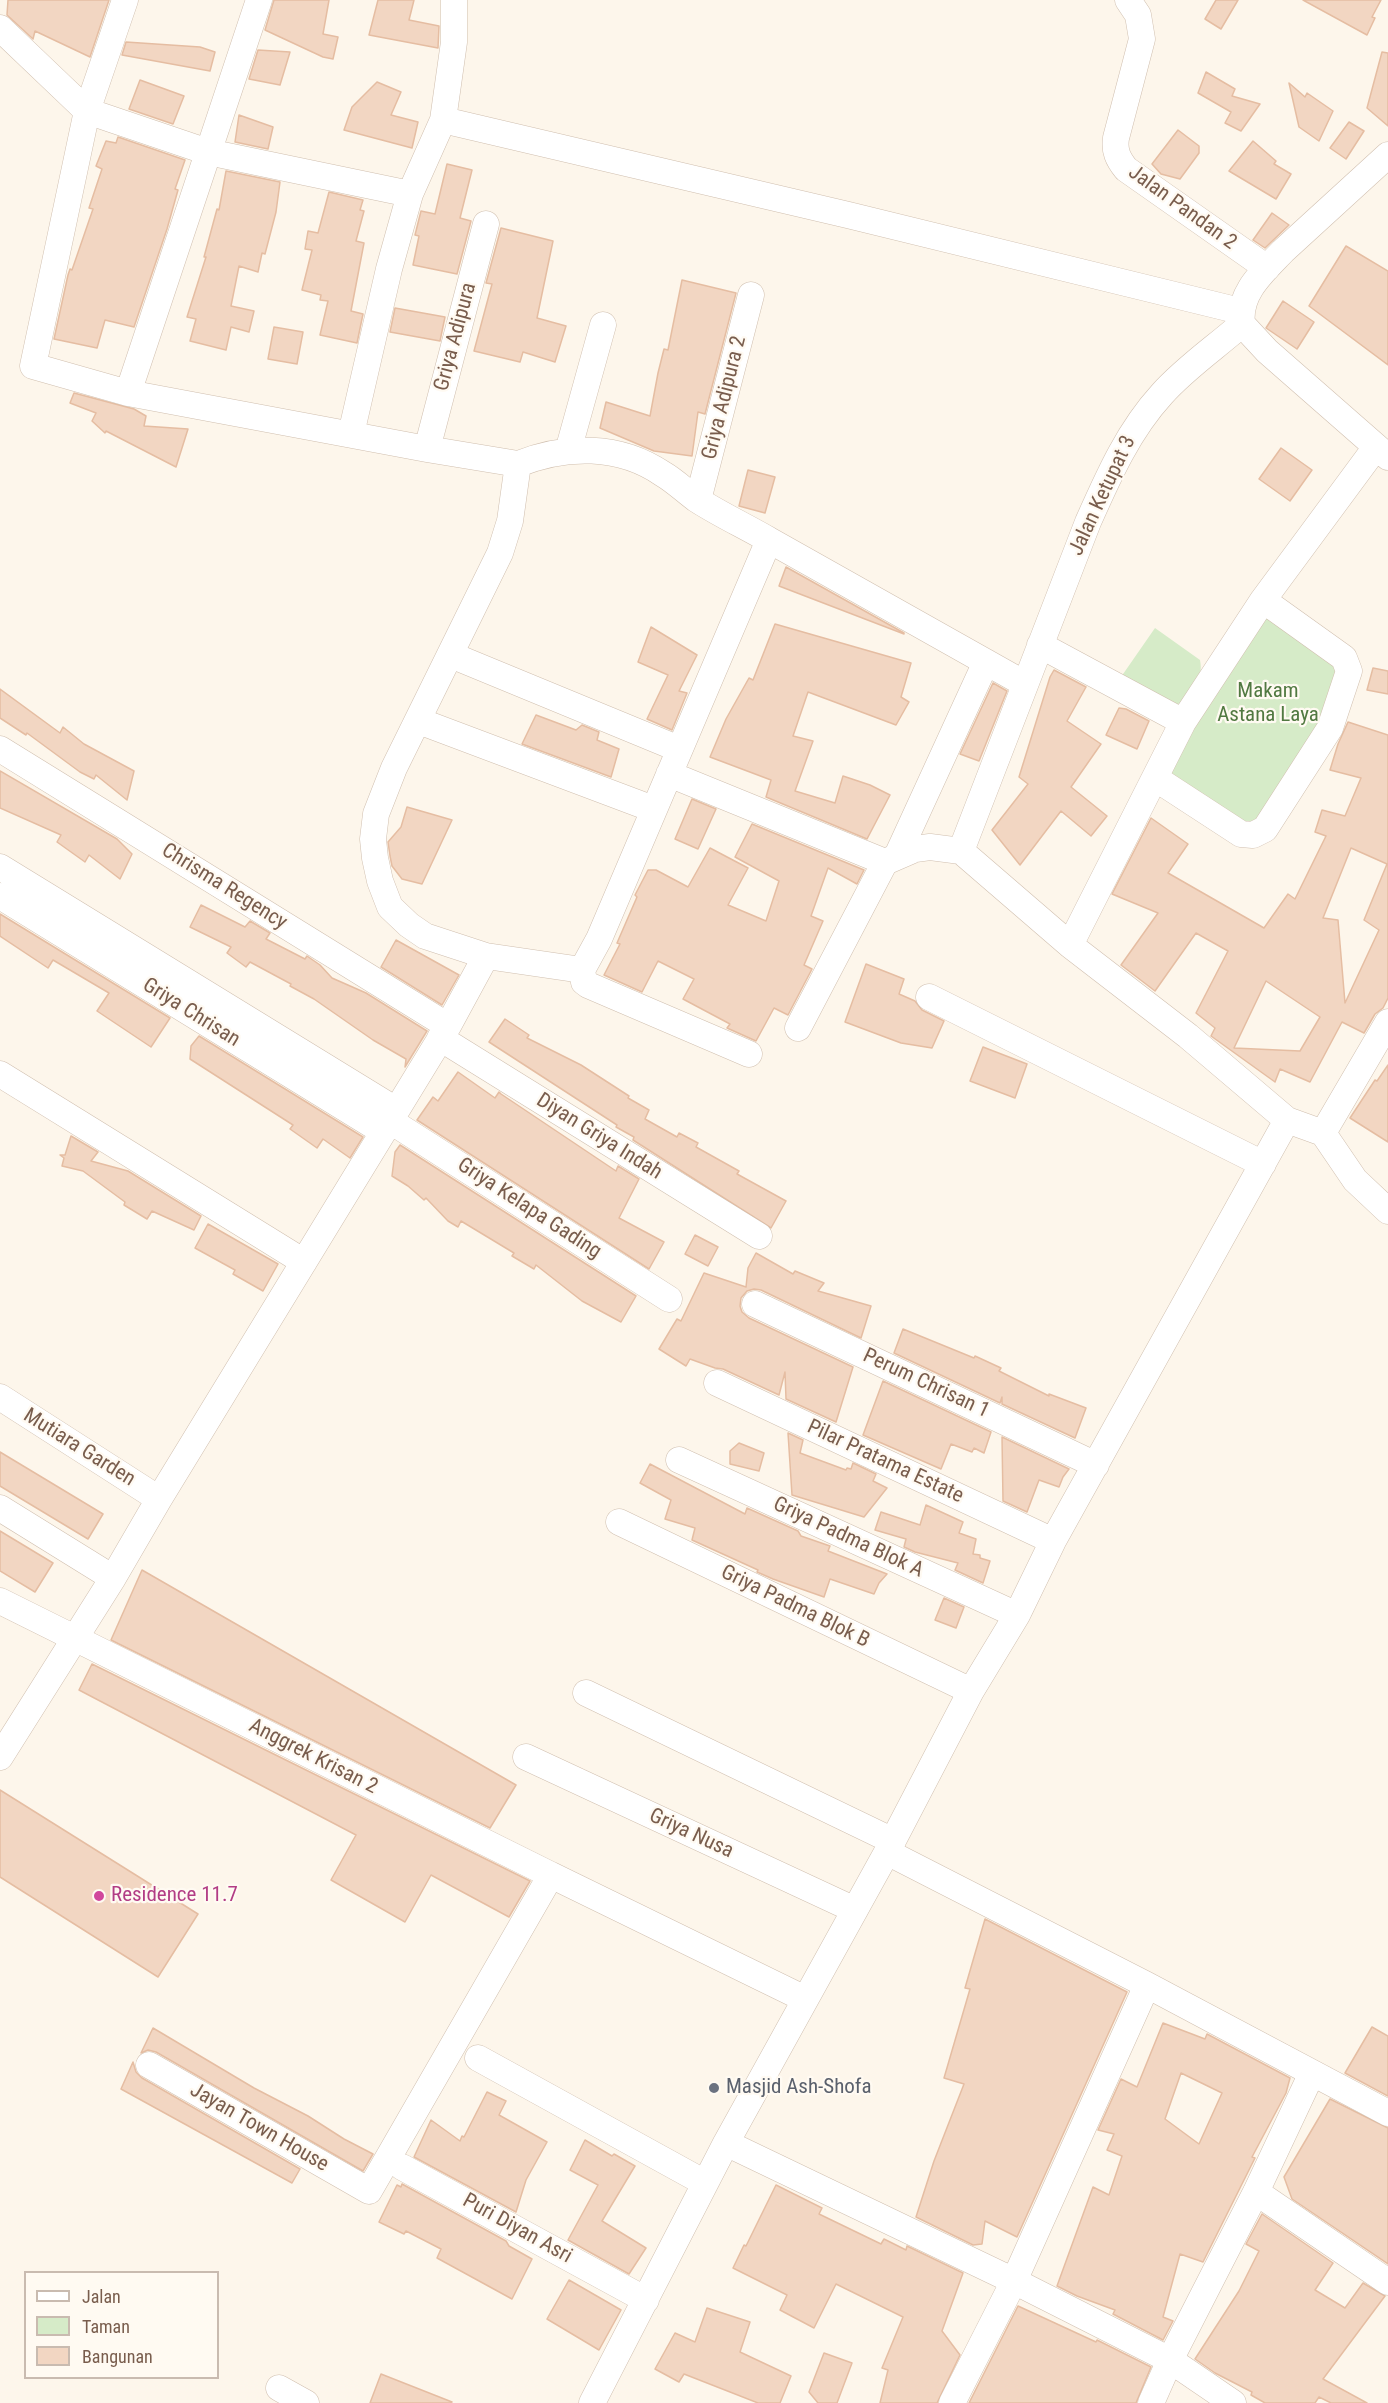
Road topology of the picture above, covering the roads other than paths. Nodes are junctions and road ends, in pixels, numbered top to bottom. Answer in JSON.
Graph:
{"nodes":[{"id":1,"x":125,"y":0,"type":"edge"},
{"id":2,"x":259,"y":0,"type":"edge"},
{"id":3,"x":454,"y":0,"type":"edge"},
{"id":4,"x":1128,"y":0,"type":"edge"},
{"id":5,"x":0,"y":28,"type":"edge"},
{"id":6,"x":87,"y":111,"type":"junction"},
{"id":7,"x":443,"y":120,"type":"junction"},
{"id":8,"x":208,"y":152,"type":"junction"},
{"id":9,"x":1388,"y":155,"type":"edge"},
{"id":10,"x":410,"y":194,"type":"junction"},
{"id":11,"x":486,"y":224,"type":"dead end"},
{"id":12,"x":1267,"y":268,"type":"junction"},
{"id":13,"x":751,"y":295,"type":"dead end"},
{"id":14,"x":1241,"y":317,"type":"junction"},
{"id":15,"x":603,"y":325,"type":"dead end"},
{"id":16,"x":128,"y":393,"type":"junction"},
{"id":17,"x":351,"y":434,"type":"junction"},
{"id":18,"x":427,"y":449,"type":"junction"},
{"id":19,"x":568,"y":451,"type":"junction"},
{"id":20,"x":1382,"y":452,"type":"edge"},
{"id":21,"x":518,"y":464,"type":"junction"},
{"id":22,"x":698,"y":500,"type":"junction"},
{"id":23,"x":769,"y":540,"type":"junction"},
{"id":24,"x":1263,"y":600,"type":"junction"},
{"id":25,"x":1040,"y":645,"type":"junction"},
{"id":26,"x":451,"y":655,"type":"junction"},
{"id":27,"x":986,"y":662,"type":"junction"},
{"id":28,"x":1025,"y":684,"type":"junction"},
{"id":29,"x":419,"y":721,"type":"junction"},
{"id":30,"x":1183,"y":722,"type":"junction"},
{"id":31,"x":0,"y":749,"type":"edge"},
{"id":32,"x":680,"y":749,"type":"junction"},
{"id":33,"x":669,"y":774,"type":"junction"},
{"id":34,"x":1155,"y":778,"type":"junction"},
{"id":35,"x":653,"y":809,"type":"junction"},
{"id":36,"x":961,"y":851,"type":"junction"},
{"id":37,"x":891,"y":859,"type":"junction"},
{"id":38,"x":0,"y":867,"type":"edge"},
{"id":39,"x":0,"y":896,"type":"edge"},
{"id":40,"x":1070,"y":945,"type":"junction"},
{"id":41,"x":486,"y":956,"type":"junction"},
{"id":42,"x":582,"y":970,"type":"junction"},
{"id":43,"x":929,"y":997,"type":"dead end"},
{"id":44,"x":798,"y":1028,"type":"dead end"},
{"id":45,"x":444,"y":1032,"type":"junction"},
{"id":46,"x":1385,"y":1033,"type":"edge"},
{"id":47,"x":749,"y":1054,"type":"dead end"},
{"id":48,"x":0,"y":1074,"type":"edge"},
{"id":49,"x":389,"y":1120,"type":"junction"},
{"id":50,"x":1287,"y":1120,"type":"junction"},
{"id":51,"x":1323,"y":1133,"type":"junction"},
{"id":52,"x":1263,"y":1164,"type":"junction"},
{"id":53,"x":1388,"y":1211,"type":"edge"},
{"id":54,"x":759,"y":1236,"type":"dead end"},
{"id":55,"x":304,"y":1262,"type":"junction"},
{"id":56,"x":669,"y":1299,"type":"dead end"},
{"id":57,"x":755,"y":1304,"type":"dead end"},
{"id":58,"x":717,"y":1383,"type":"dead end"},
{"id":59,"x":0,"y":1398,"type":"edge"},
{"id":60,"x":679,"y":1460,"type":"dead end"},
{"id":61,"x":1096,"y":1465,"type":"junction"},
{"id":62,"x":159,"y":1499,"type":"junction"},
{"id":63,"x":0,"y":1508,"type":"edge"},
{"id":64,"x":619,"y":1522,"type":"dead end"},
{"id":65,"x":1053,"y":1541,"type":"junction"},
{"id":66,"x":113,"y":1578,"type":"junction"},
{"id":67,"x":0,"y":1601,"type":"edge"},
{"id":68,"x":1017,"y":1615,"type":"junction"},
{"id":69,"x":76,"y":1638,"type":"junction"},
{"id":70,"x":971,"y":1691,"type":"junction"},
{"id":71,"x":586,"y":1693,"type":"dead end"},
{"id":72,"x":0,"y":1757,"type":"edge"},
{"id":73,"x":526,"y":1757,"type":"dead end"},
{"id":74,"x":890,"y":1846,"type":"junction"},
{"id":75,"x":550,"y":1875,"type":"junction"},
{"id":76,"x":855,"y":1910,"type":"junction"},
{"id":77,"x":1147,"y":1985,"type":"junction"},
{"id":78,"x":805,"y":1999,"type":"junction"},
{"id":79,"x":478,"y":2058,"type":"dead end"},
{"id":80,"x":149,"y":2065,"type":"dead end"},
{"id":81,"x":1312,"y":2073,"type":"junction"},
{"id":82,"x":1388,"y":2113,"type":"edge"},
{"id":83,"x":726,"y":2143,"type":"junction"},
{"id":84,"x":402,"y":2167,"type":"dead end"},
{"id":85,"x":700,"y":2180,"type":"junction"},
{"id":86,"x":1256,"y":2192,"type":"junction"},
{"id":87,"x":1014,"y":2281,"type":"junction"},
{"id":88,"x":1388,"y":2282,"type":"edge"},
{"id":89,"x":639,"y":2296,"type":"junction"},
{"id":90,"x":1170,"y":2360,"type":"junction"},
{"id":91,"x":279,"y":2388,"type":"dead end"},
{"id":92,"x":306,"y":2403,"type":"edge"},
{"id":93,"x":592,"y":2403,"type":"edge"},
{"id":94,"x":952,"y":2403,"type":"edge"},
{"id":95,"x":1151,"y":2403,"type":"edge"},
{"id":96,"x":1233,"y":2403,"type":"edge"}],
"edges":[{"from":1,"to":6,"type":"street"},
{"from":2,"to":8,"type":"street"},
{"from":3,"to":7,"type":"street"},
{"from":4,"to":12,"type":"street","name":"Jalan Pandan 2"},
{"from":5,"to":6,"type":"street"},
{"from":6,"to":8,"type":"street"},
{"from":6,"to":16,"type":"street"},
{"from":7,"to":10,"type":"street"},
{"from":7,"to":14,"type":"street"},
{"from":8,"to":10,"type":"street"},
{"from":8,"to":16,"type":"street"},
{"from":9,"to":12,"type":"street","name":"Jalan Ketupat 3"},
{"from":10,"to":17,"type":"street"},
{"from":11,"to":18,"type":"street","name":"Griya Adipura"},
{"from":12,"to":14,"type":"street","name":"Jalan Ketupat 3"},
{"from":13,"to":22,"type":"street","name":"Griya Adipura 2"},
{"from":14,"to":20,"type":"street"},
{"from":14,"to":25,"type":"street","name":"Jalan Ketupat 3"},
{"from":15,"to":19,"type":"street"},
{"from":16,"to":17,"type":"street"},
{"from":17,"to":18,"type":"street"},
{"from":18,"to":21,"type":"street"},
{"from":19,"to":21,"type":"street"},
{"from":19,"to":22,"type":"street"},
{"from":20,"to":24,"type":"street"},
{"from":21,"to":26,"type":"street"},
{"from":22,"to":23,"type":"street"},
{"from":23,"to":27,"type":"street"},
{"from":23,"to":32,"type":"street"},
{"from":24,"to":30,"type":"street"},
{"from":24,"to":34,"type":"street"},
{"from":25,"to":28,"type":"street","name":"Jalan Ketupat 3"},
{"from":25,"to":30,"type":"street"},
{"from":26,"to":29,"type":"street"},
{"from":26,"to":32,"type":"street"},
{"from":27,"to":28,"type":"street"},
{"from":27,"to":37,"type":"street"},
{"from":28,"to":36,"type":"street","name":"Jalan Ketupat 3"},
{"from":29,"to":35,"type":"street"},
{"from":29,"to":41,"type":"street"},
{"from":30,"to":34,"type":"street"},
{"from":31,"to":45,"type":"street","name":"Chrisma Regency"},
{"from":32,"to":33,"type":"street"},
{"from":33,"to":35,"type":"street"},
{"from":33,"to":37,"type":"street"},
{"from":34,"to":40,"type":"street"},
{"from":35,"to":42,"type":"street"},
{"from":36,"to":37,"type":"street"},
{"from":36,"to":40,"type":"street"},
{"from":37,"to":44,"type":"street"},
{"from":38,"to":49,"type":"street"},
{"from":39,"to":49,"type":"street","name":"Griya Chrisan"},
{"from":40,"to":50,"type":"street"},
{"from":41,"to":42,"type":"street"},
{"from":41,"to":45,"type":"street"},
{"from":42,"to":47,"type":"street"},
{"from":43,"to":52,"type":"street"},
{"from":45,"to":49,"type":"street"},
{"from":45,"to":54,"type":"street","name":"Diyan Griya Indah"},
{"from":46,"to":51,"type":"street"},
{"from":48,"to":55,"type":"street"},
{"from":49,"to":55,"type":"street"},
{"from":49,"to":56,"type":"street","name":"Griya Kelapa Gading"},
{"from":50,"to":51,"type":"street"},
{"from":50,"to":52,"type":"street"},
{"from":51,"to":53,"type":"street"},
{"from":52,"to":61,"type":"street"},
{"from":55,"to":62,"type":"street"},
{"from":57,"to":61,"type":"street","name":"Perum Chrisan 1"},
{"from":58,"to":65,"type":"street","name":"Pilar Pratama Estate"},
{"from":59,"to":62,"type":"street","name":"Mutiara Garden"},
{"from":60,"to":68,"type":"street","name":"Griya Padma Blok A"},
{"from":61,"to":65,"type":"street"},
{"from":62,"to":66,"type":"street"},
{"from":63,"to":66,"type":"street"},
{"from":64,"to":70,"type":"street","name":"Griya Padma Blok B"},
{"from":65,"to":68,"type":"street"},
{"from":66,"to":69,"type":"street"},
{"from":67,"to":69,"type":"street","name":"Anggrek Krisan 2"},
{"from":68,"to":70,"type":"street"},
{"from":69,"to":72,"type":"street"},
{"from":69,"to":75,"type":"street","name":"Anggrek Krisan 2"},
{"from":70,"to":74,"type":"street"},
{"from":71,"to":74,"type":"street"},
{"from":73,"to":76,"type":"street","name":"Griya Nusa"},
{"from":74,"to":76,"type":"street"},
{"from":74,"to":77,"type":"street"},
{"from":75,"to":78,"type":"street","name":"Anggrek Krisan 2"},
{"from":75,"to":80,"type":"street","name":"Jayan Town House"},
{"from":76,"to":78,"type":"street"},
{"from":77,"to":81,"type":"street"},
{"from":77,"to":87,"type":"street"},
{"from":78,"to":83,"type":"street"},
{"from":79,"to":85,"type":"street"},
{"from":81,"to":82,"type":"street"},
{"from":81,"to":86,"type":"street"},
{"from":83,"to":85,"type":"street"},
{"from":83,"to":87,"type":"street"},
{"from":84,"to":89,"type":"street","name":"Puri Diyan Asri"},
{"from":85,"to":89,"type":"street"},
{"from":86,"to":88,"type":"street"},
{"from":86,"to":90,"type":"street"},
{"from":87,"to":90,"type":"street"},
{"from":87,"to":94,"type":"street"},
{"from":89,"to":93,"type":"street"},
{"from":90,"to":95,"type":"street"},
{"from":90,"to":96,"type":"street"},
{"from":91,"to":92,"type":"street"}]}
